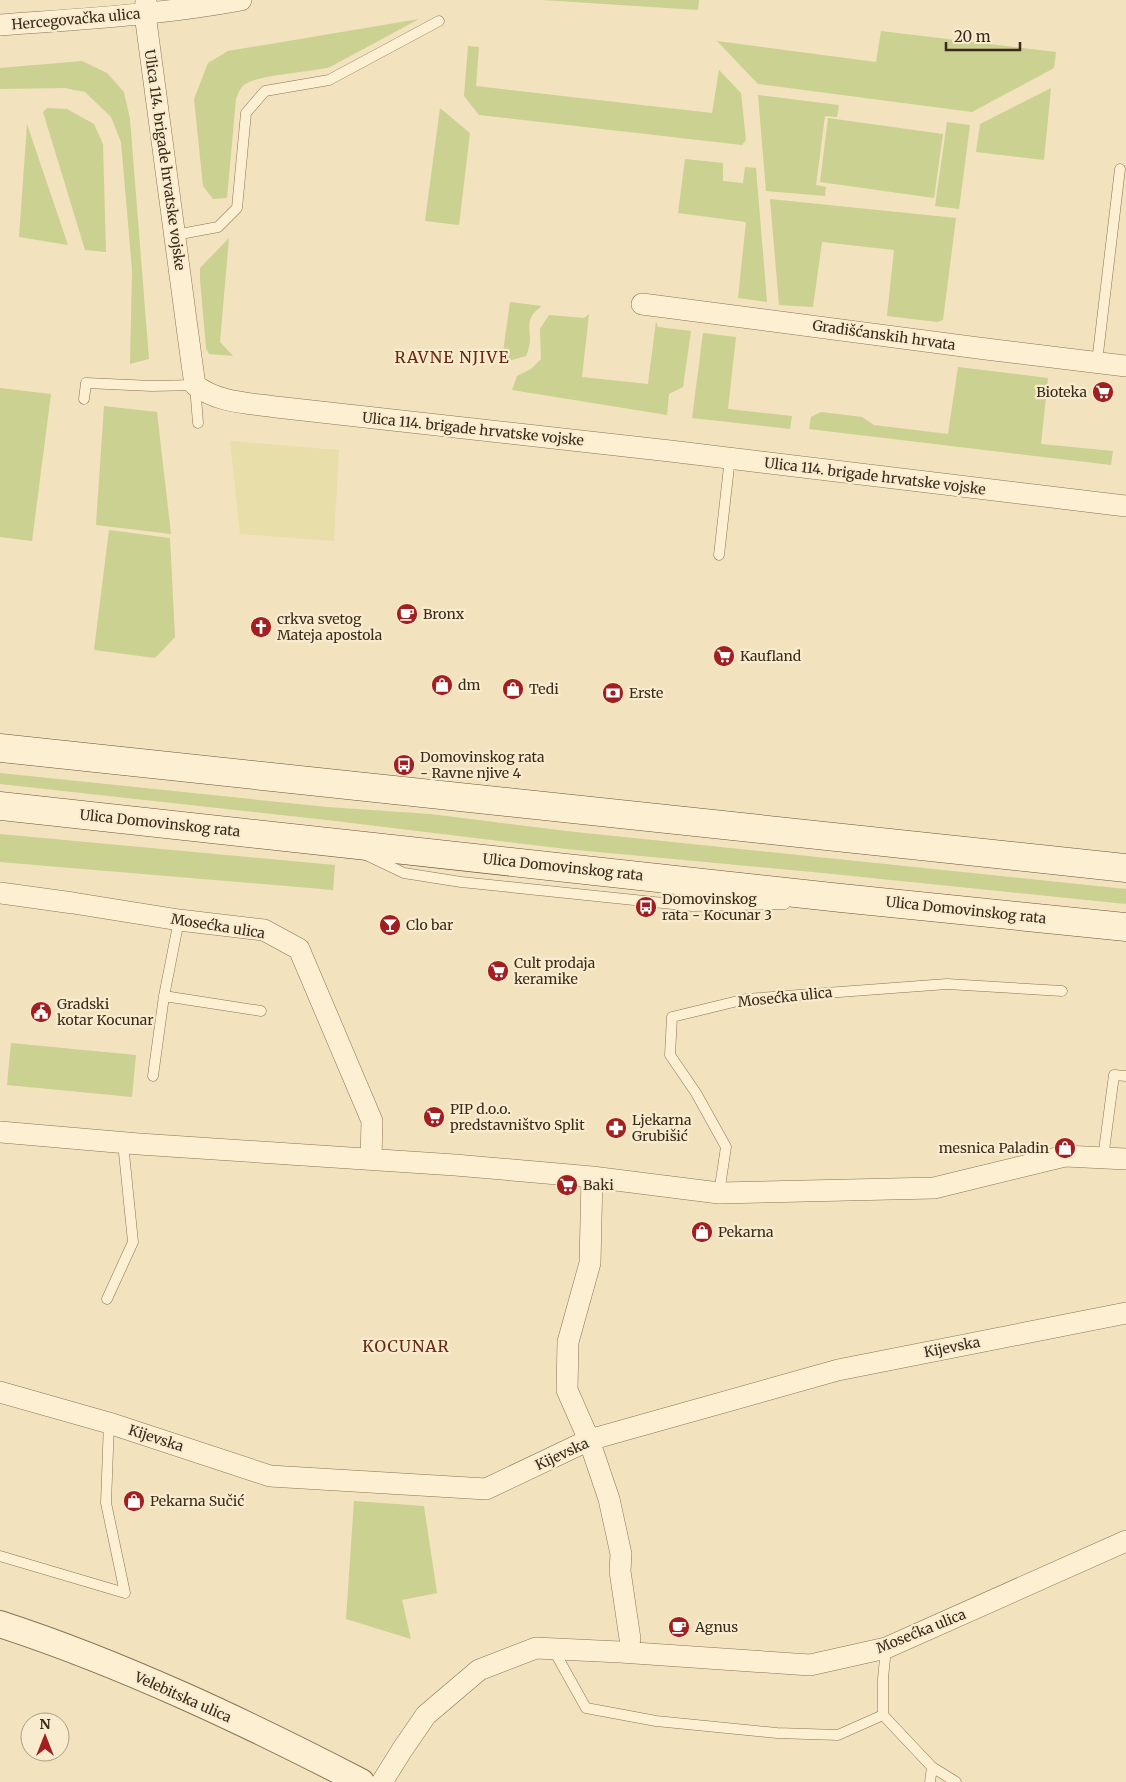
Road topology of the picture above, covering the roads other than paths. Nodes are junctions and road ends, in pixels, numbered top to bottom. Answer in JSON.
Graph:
{"nodes":[{"id":1,"x":241,"y":0,"type":"edge"},
{"id":2,"x":146,"y":7,"type":"edge"},
{"id":3,"x":439,"y":22,"type":"dead end"},
{"id":4,"x":0,"y":25,"type":"edge"},
{"id":5,"x":1120,"y":169,"type":"dead end"},
{"id":6,"x":175,"y":235,"type":"junction"},
{"id":7,"x":642,"y":304,"type":"dead end"},
{"id":8,"x":1097,"y":362,"type":"junction"},
{"id":9,"x":1126,"y":366,"type":"edge"},
{"id":10,"x":195,"y":385,"type":"junction"},
{"id":11,"x":84,"y":400,"type":"dead end"},
{"id":12,"x":198,"y":423,"type":"dead end"},
{"id":13,"x":730,"y":458,"type":"junction"},
{"id":14,"x":1126,"y":506,"type":"edge"},
{"id":15,"x":718,"y":555,"type":"dead end"},
{"id":16,"x":0,"y":748,"type":"edge"},
{"id":17,"x":0,"y":806,"type":"edge"},
{"id":18,"x":1126,"y":868,"type":"edge"},
{"id":19,"x":0,"y":893,"type":"edge"},
{"id":20,"x":180,"y":920,"type":"junction"},
{"id":21,"x":1126,"y":927,"type":"edge"},
{"id":22,"x":1062,"y":991,"type":"dead end"},
{"id":23,"x":164,"y":996,"type":"junction"},
{"id":24,"x":261,"y":1011,"type":"dead end"},
{"id":25,"x":152,"y":1076,"type":"dead end"},
{"id":26,"x":1126,"y":1076,"type":"edge"},
{"id":27,"x":0,"y":1132,"type":"edge"},
{"id":28,"x":123,"y":1143,"type":"junction"},
{"id":29,"x":1103,"y":1158,"type":"junction"},
{"id":30,"x":371,"y":1159,"type":"junction"},
{"id":31,"x":1126,"y":1159,"type":"edge"},
{"id":32,"x":592,"y":1177,"type":"junction"},
{"id":33,"x":718,"y":1193,"type":"junction"},
{"id":34,"x":107,"y":1299,"type":"dead end"},
{"id":35,"x":1126,"y":1313,"type":"edge"},
{"id":36,"x":0,"y":1392,"type":"edge"},
{"id":37,"x":109,"y":1423,"type":"junction"},
{"id":38,"x":589,"y":1440,"type":"junction"},
{"id":39,"x":1126,"y":1541,"type":"edge"},
{"id":40,"x":0,"y":1556,"type":"edge"},
{"id":41,"x":0,"y":1624,"type":"edge"},
{"id":42,"x":630,"y":1639,"type":"dead end"},
{"id":43,"x":886,"y":1648,"type":"junction"},
{"id":44,"x":553,"y":1649,"type":"junction"},
{"id":45,"x":883,"y":1715,"type":"junction"},
{"id":46,"x":932,"y":1767,"type":"junction"},
{"id":47,"x":362,"y":1782,"type":"edge"},
{"id":48,"x":382,"y":1782,"type":"edge"},
{"id":49,"x":930,"y":1782,"type":"edge"},
{"id":50,"x":956,"y":1782,"type":"edge"}],
"edges":[{"from":1,"to":2,"type":"street","name":"Hercegovačka ulica"},
{"from":2,"to":4,"type":"street","name":"Hercegovačka ulica"},
{"from":2,"to":6,"type":"street","name":"Ulica 114. brigade hrvatske vojske"},
{"from":3,"to":6,"type":"lane"},
{"from":5,"to":8,"type":"lane"},
{"from":6,"to":10,"type":"street","name":"Ulica 114. brigade hrvatske vojske"},
{"from":7,"to":8,"type":"street","name":"Gradišćanskih hrvata"},
{"from":8,"to":9,"type":"street","name":"Gradišćanskih hrvata"},
{"from":10,"to":11,"type":"lane"},
{"from":10,"to":12,"type":"lane"},
{"from":10,"to":13,"type":"street","name":"Ulica 114. brigade hrvatske vojske"},
{"from":13,"to":14,"type":"street","name":"Ulica 114. brigade hrvatske vojske"},
{"from":13,"to":15,"type":"lane"},
{"from":16,"to":18,"type":"main road"},
{"from":17,"to":21,"type":"main road","name":"Ulica Domovinskog rata"},
{"from":19,"to":20,"type":"street","name":"Mosećka ulica"},
{"from":20,"to":23,"type":"lane"},
{"from":20,"to":30,"type":"street","name":"Mosećka ulica"},
{"from":22,"to":33,"type":"lane","name":"Mosećka ulica"},
{"from":23,"to":24,"type":"lane"},
{"from":23,"to":25,"type":"lane"},
{"from":26,"to":29,"type":"lane"},
{"from":27,"to":28,"type":"street"},
{"from":28,"to":30,"type":"street"},
{"from":28,"to":34,"type":"lane"},
{"from":29,"to":31,"type":"street"},
{"from":29,"to":33,"type":"street"},
{"from":30,"to":32,"type":"street"},
{"from":32,"to":33,"type":"street"},
{"from":32,"to":38,"type":"street"},
{"from":35,"to":38,"type":"street","name":"Kijevska"},
{"from":36,"to":37,"type":"street","name":"Kijevska"},
{"from":37,"to":38,"type":"street","name":"Kijevska"},
{"from":37,"to":40,"type":"lane"},
{"from":38,"to":42,"type":"street"},
{"from":39,"to":43,"type":"street","name":"Mosećka ulica"},
{"from":41,"to":47,"type":"street","name":"Velebitska ulica"},
{"from":43,"to":44,"type":"street","name":"Mosećka ulica"},
{"from":43,"to":45,"type":"lane"},
{"from":44,"to":45,"type":"lane"},
{"from":44,"to":48,"type":"street","name":"Mosećka ulica"},
{"from":45,"to":46,"type":"lane"},
{"from":46,"to":49,"type":"lane"},
{"from":46,"to":50,"type":"lane"}]}
